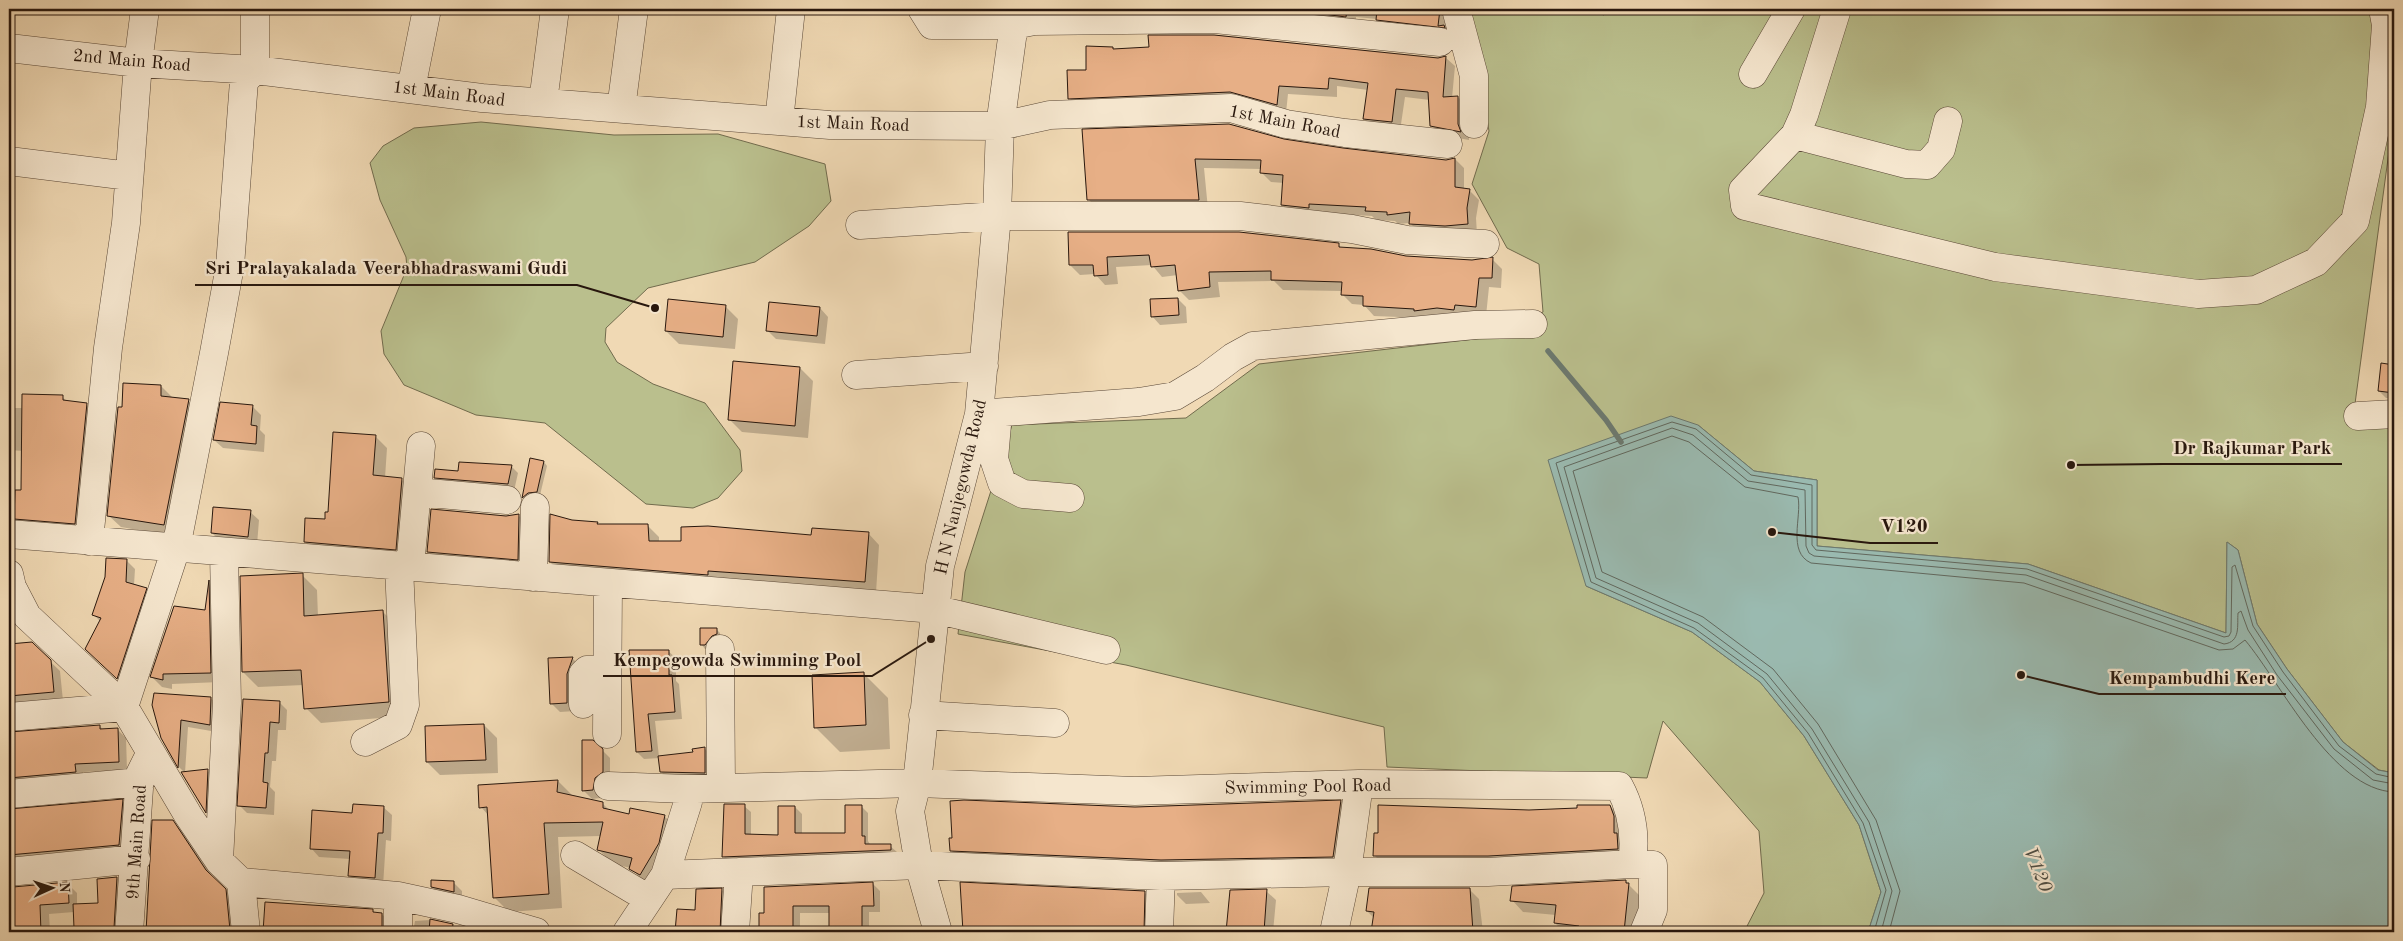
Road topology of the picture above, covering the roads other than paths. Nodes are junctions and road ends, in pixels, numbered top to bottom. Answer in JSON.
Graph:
{"nodes":[{"id":1,"x":145,"y":9,"type":"edge"},
{"id":2,"x":255,"y":9,"type":"edge"},
{"id":3,"x":427,"y":9,"type":"edge"},
{"id":4,"x":555,"y":9,"type":"edge"},
{"id":5,"x":634,"y":9,"type":"edge"},
{"id":6,"x":791,"y":9,"type":"edge"},
{"id":7,"x":922,"y":9,"type":"edge"},
{"id":8,"x":1456,"y":9,"type":"edge"},
{"id":9,"x":1791,"y":9,"type":"edge"},
{"id":10,"x":1837,"y":9,"type":"edge"},
{"id":11,"x":2383,"y":9,"type":"edge"},
{"id":12,"x":1015,"y":17,"type":"edge"},
{"id":13,"x":1440,"y":42,"type":"dead end"},
{"id":14,"x":9,"y":48,"type":"edge"},
{"id":15,"x":138,"y":63,"type":"junction"},
{"id":16,"x":255,"y":70,"type":"junction"},
{"id":17,"x":1753,"y":74,"type":"dead end"},
{"id":18,"x":411,"y":89,"type":"junction"},
{"id":19,"x":543,"y":102,"type":"junction"},
{"id":20,"x":621,"y":108,"type":"junction"},
{"id":21,"x":779,"y":121,"type":"junction"},
{"id":22,"x":1948,"y":121,"type":"dead end"},
{"id":23,"x":1474,"y":124,"type":"dead end"},
{"id":24,"x":1000,"y":126,"type":"junction"},
{"id":25,"x":1795,"y":135,"type":"junction"},
{"id":26,"x":1448,"y":144,"type":"dead end"},
{"id":27,"x":9,"y":161,"type":"edge"},
{"id":28,"x":128,"y":176,"type":"junction"},
{"id":29,"x":997,"y":216,"type":"junction"},
{"id":30,"x":860,"y":225,"type":"dead end"},
{"id":31,"x":1485,"y":244,"type":"dead end"},
{"id":32,"x":1534,"y":324,"type":"dead end"},
{"id":33,"x":984,"y":366,"type":"junction"},
{"id":34,"x":856,"y":375,"type":"dead end"},
{"id":35,"x":989,"y":413,"type":"junction"},
{"id":36,"x":2394,"y":414,"type":"edge"},
{"id":37,"x":2358,"y":416,"type":"dead end"},
{"id":38,"x":421,"y":446,"type":"dead end"},
{"id":39,"x":417,"y":492,"type":"junction"},
{"id":40,"x":1070,"y":498,"type":"dead end"},
{"id":41,"x":507,"y":500,"type":"dead end"},
{"id":42,"x":535,"y":507,"type":"dead end"},
{"id":43,"x":9,"y":534,"type":"edge"},
{"id":44,"x":89,"y":541,"type":"junction"},
{"id":45,"x":176,"y":548,"type":"junction"},
{"id":46,"x":224,"y":552,"type":"junction"},
{"id":47,"x":405,"y":566,"type":"junction"},
{"id":48,"x":9,"y":574,"type":"edge"},
{"id":49,"x":533,"y":577,"type":"junction"},
{"id":50,"x":608,"y":583,"type":"junction"},
{"id":51,"x":934,"y":609,"type":"junction"},
{"id":52,"x":18,"y":617,"type":"edge"},
{"id":53,"x":720,"y":649,"type":"dead end"},
{"id":54,"x":1106,"y":650,"type":"dead end"},
{"id":55,"x":607,"y":670,"type":"junction"},
{"id":56,"x":583,"y":704,"type":"dead end"},
{"id":57,"x":124,"y":707,"type":"junction"},
{"id":58,"x":923,"y":715,"type":"junction"},
{"id":59,"x":9,"y":717,"type":"edge"},
{"id":60,"x":1055,"y":723,"type":"dead end"},
{"id":61,"x":607,"y":734,"type":"dead end"},
{"id":62,"x":365,"y":742,"type":"dead end"},
{"id":63,"x":150,"y":754,"type":"junction"},
{"id":64,"x":140,"y":782,"type":"junction"},
{"id":65,"x":917,"y":783,"type":"junction"},
{"id":66,"x":1359,"y":784,"type":"junction"},
{"id":67,"x":608,"y":786,"type":"dead end"},
{"id":68,"x":721,"y":788,"type":"junction"},
{"id":69,"x":687,"y":789,"type":"junction"},
{"id":70,"x":9,"y":794,"type":"edge"},
{"id":71,"x":575,"y":855,"type":"dead end"},
{"id":72,"x":136,"y":859,"type":"junction"},
{"id":73,"x":219,"y":861,"type":"junction"},
{"id":74,"x":1632,"y":864,"type":"junction"},
{"id":75,"x":919,"y":865,"type":"junction"},
{"id":76,"x":9,"y":872,"type":"edge"},
{"id":77,"x":739,"y":872,"type":"junction"},
{"id":78,"x":1347,"y":872,"type":"junction"},
{"id":79,"x":665,"y":875,"type":"junction"},
{"id":80,"x":1161,"y":876,"type":"junction"},
{"id":81,"x":241,"y":882,"type":"junction"},
{"id":82,"x":398,"y":896,"type":"junction"},
{"id":83,"x":649,"y":899,"type":"junction"},
{"id":84,"x":129,"y":932,"type":"edge"},
{"id":85,"x":246,"y":932,"type":"edge"},
{"id":86,"x":398,"y":932,"type":"edge"},
{"id":87,"x":536,"y":932,"type":"edge"},
{"id":88,"x":627,"y":932,"type":"edge"},
{"id":89,"x":736,"y":932,"type":"edge"},
{"id":90,"x":938,"y":932,"type":"edge"},
{"id":91,"x":1159,"y":932,"type":"edge"},
{"id":92,"x":1334,"y":932,"type":"edge"},
{"id":93,"x":1644,"y":932,"type":"edge"}],
"edges":[{"from":1,"to":15,"type":"street"},
{"from":2,"to":16,"type":"street"},
{"from":3,"to":18,"type":"street"},
{"from":4,"to":19,"type":"street"},
{"from":5,"to":20,"type":"street"},
{"from":6,"to":21,"type":"street"},
{"from":7,"to":12,"type":"street"},
{"from":8,"to":23,"type":"street"},
{"from":9,"to":17,"type":"street"},
{"from":10,"to":25,"type":"street"},
{"from":11,"to":25,"type":"street"},
{"from":12,"to":13,"type":"street"},
{"from":12,"to":24,"type":"street","name":"H N Nanjegowda Road"},
{"from":14,"to":15,"type":"street","name":"2nd Main Road"},
{"from":15,"to":16,"type":"street","name":"2nd Main Road"},
{"from":15,"to":28,"type":"street"},
{"from":16,"to":18,"type":"street","name":"1st Main Road"},
{"from":16,"to":45,"type":"street"},
{"from":18,"to":19,"type":"street","name":"1st Main Road"},
{"from":19,"to":20,"type":"street","name":"1st Main Road"},
{"from":20,"to":21,"type":"street","name":"1st Main Road"},
{"from":21,"to":24,"type":"street","name":"1st Main Road"},
{"from":22,"to":25,"type":"street"},
{"from":24,"to":26,"type":"street","name":"1st Main Road"},
{"from":24,"to":29,"type":"street","name":"H N Nanjegowda Road"},
{"from":27,"to":28,"type":"street"},
{"from":28,"to":44,"type":"street"},
{"from":29,"to":30,"type":"street"},
{"from":29,"to":31,"type":"street"},
{"from":29,"to":33,"type":"street","name":"H N Nanjegowda Road"},
{"from":32,"to":35,"type":"street"},
{"from":33,"to":34,"type":"street"},
{"from":33,"to":35,"type":"street","name":"H N Nanjegowda Road"},
{"from":35,"to":40,"type":"street"},
{"from":35,"to":51,"type":"street","name":"H N Nanjegowda Road"},
{"from":36,"to":37,"type":"street"},
{"from":38,"to":39,"type":"street"},
{"from":39,"to":41,"type":"street"},
{"from":39,"to":47,"type":"street"},
{"from":42,"to":49,"type":"street"},
{"from":43,"to":44,"type":"street"},
{"from":44,"to":45,"type":"street"},
{"from":45,"to":46,"type":"street"},
{"from":45,"to":57,"type":"street"},
{"from":46,"to":47,"type":"street"},
{"from":46,"to":73,"type":"street"},
{"from":47,"to":49,"type":"street"},
{"from":47,"to":62,"type":"street"},
{"from":48,"to":52,"type":"street"},
{"from":49,"to":50,"type":"street"},
{"from":50,"to":51,"type":"street"},
{"from":50,"to":55,"type":"street"},
{"from":51,"to":54,"type":"street"},
{"from":51,"to":58,"type":"street","name":"H N Nanjegowda Road"},
{"from":52,"to":57,"type":"street"},
{"from":53,"to":68,"type":"street"},
{"from":55,"to":56,"type":"street"},
{"from":55,"to":61,"type":"street"},
{"from":57,"to":59,"type":"street"},
{"from":57,"to":63,"type":"street"},
{"from":58,"to":60,"type":"street"},
{"from":58,"to":65,"type":"street","name":"H N Nanjegowda Road"},
{"from":63,"to":64,"type":"street","name":"9th Main Road"},
{"from":63,"to":73,"type":"street"},
{"from":64,"to":70,"type":"street"},
{"from":64,"to":72,"type":"street","name":"9th Main Road"},
{"from":65,"to":66,"type":"street","name":"Swimming Pool Road"},
{"from":65,"to":68,"type":"street","name":"Swimming Pool Road"},
{"from":65,"to":75,"type":"street","name":"H N Nanjegowda Road"},
{"from":66,"to":74,"type":"street","name":"Swimming Pool Road"},
{"from":66,"to":78,"type":"street"},
{"from":67,"to":69,"type":"street","name":"Swimming Pool Road"},
{"from":68,"to":69,"type":"street","name":"Swimming Pool Road"},
{"from":69,"to":79,"type":"street"},
{"from":71,"to":83,"type":"street"},
{"from":72,"to":76,"type":"street"},
{"from":72,"to":84,"type":"street","name":"9th Main Road"},
{"from":73,"to":81,"type":"street"},
{"from":74,"to":78,"type":"street"},
{"from":74,"to":93,"type":"street"},
{"from":75,"to":77,"type":"street"},
{"from":75,"to":80,"type":"street"},
{"from":75,"to":90,"type":"street","name":"H N Nanjegowda Road"},
{"from":77,"to":79,"type":"street"},
{"from":77,"to":89,"type":"street"},
{"from":78,"to":80,"type":"street"},
{"from":78,"to":92,"type":"street"},
{"from":79,"to":83,"type":"street"},
{"from":80,"to":91,"type":"street"},
{"from":81,"to":82,"type":"street"},
{"from":81,"to":85,"type":"street"},
{"from":82,"to":86,"type":"street"},
{"from":82,"to":87,"type":"street"},
{"from":83,"to":88,"type":"street"}]}
